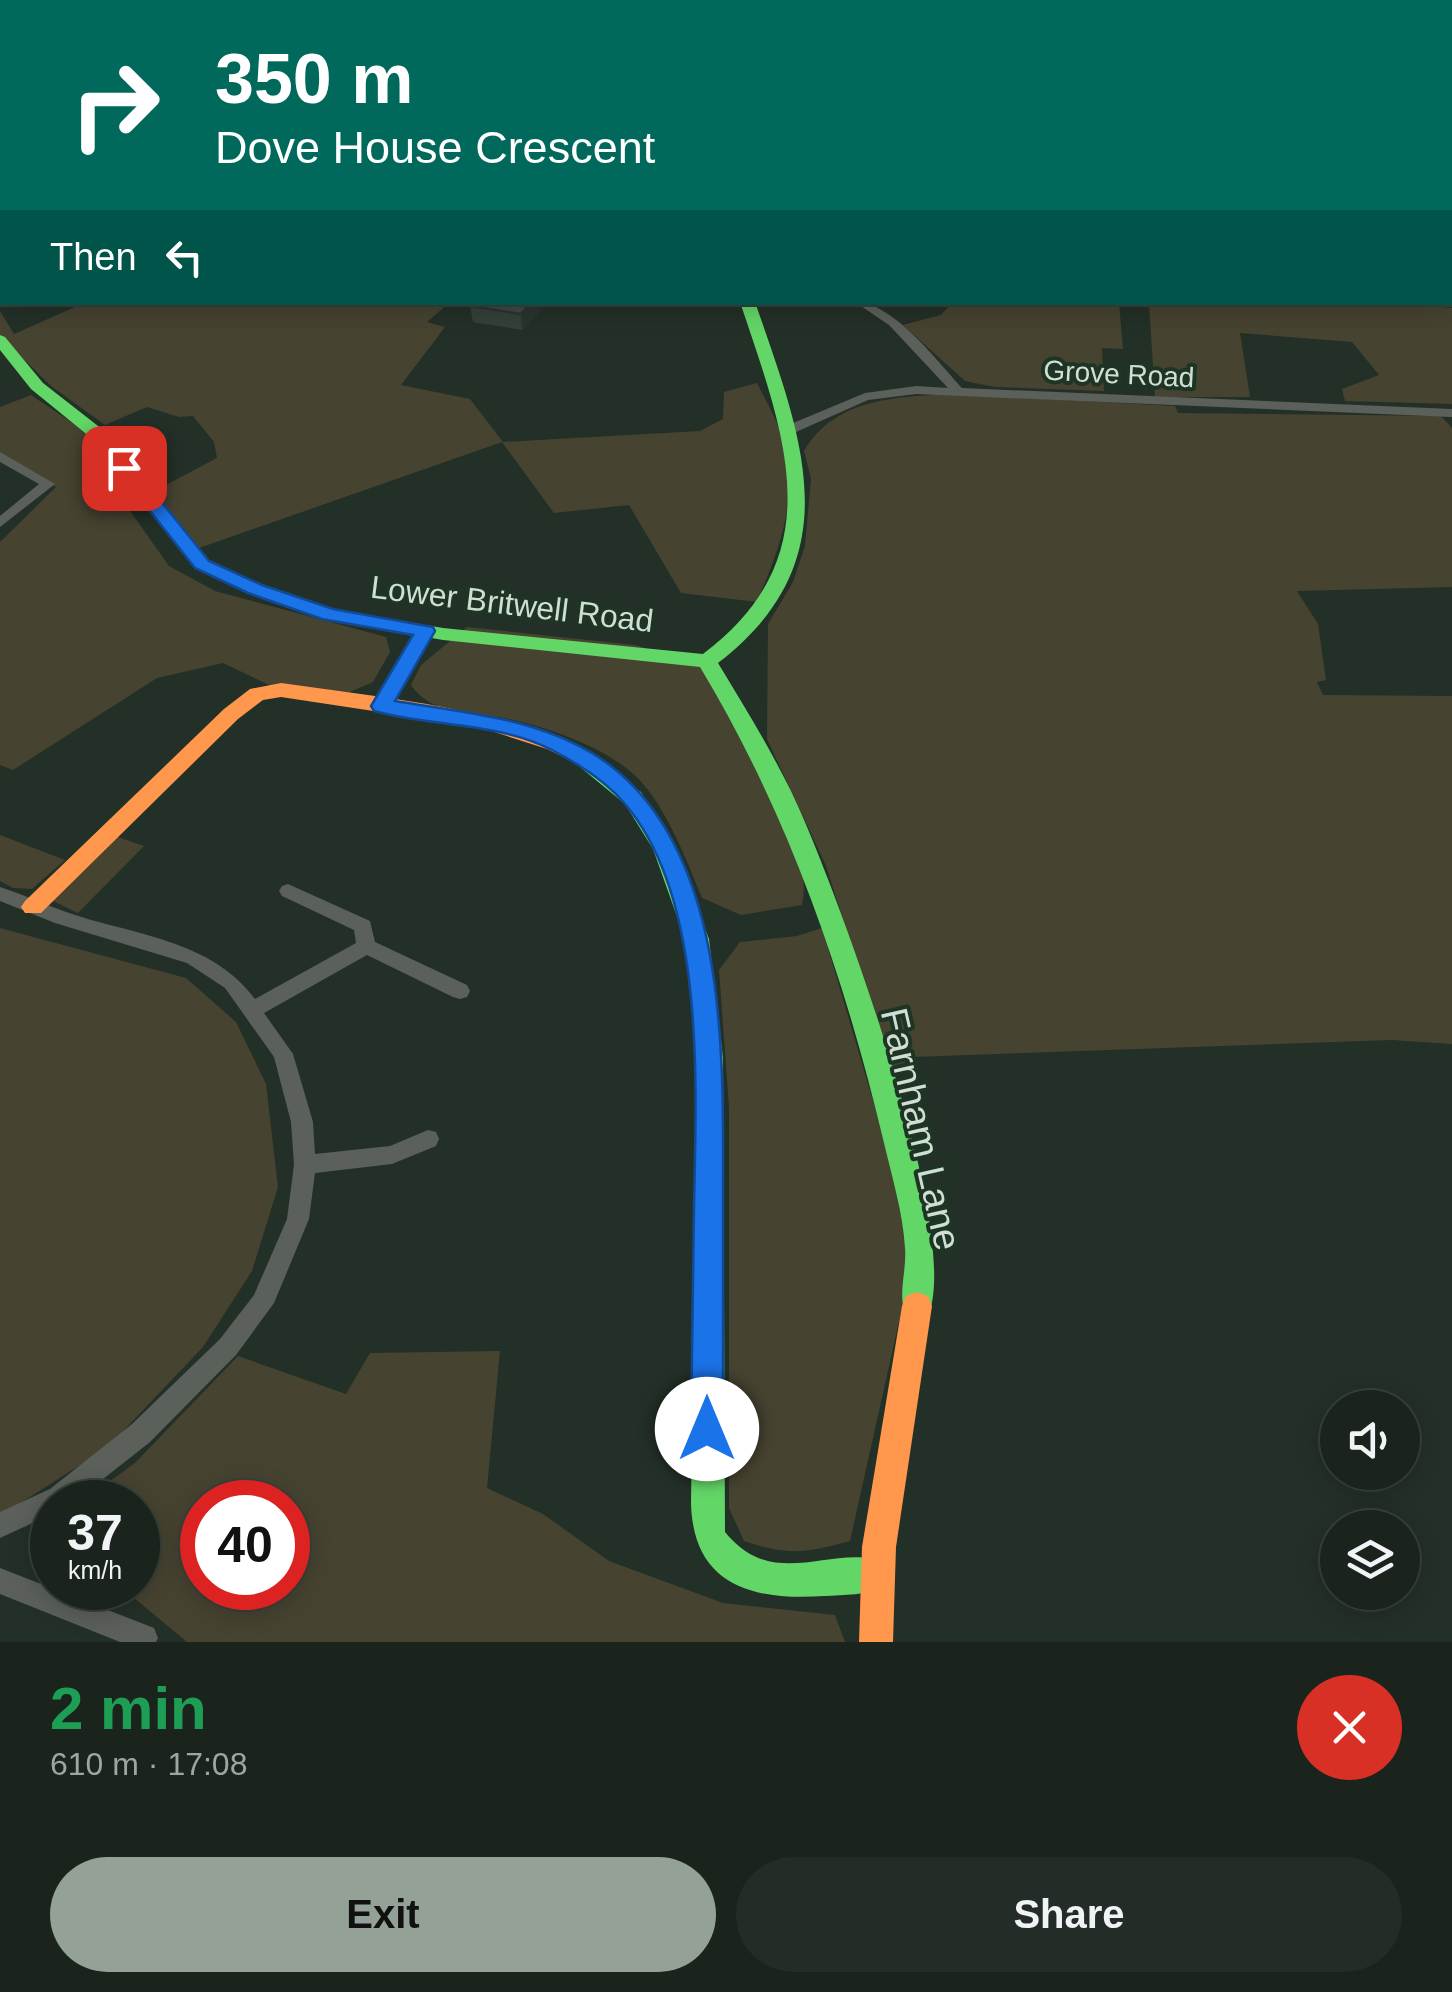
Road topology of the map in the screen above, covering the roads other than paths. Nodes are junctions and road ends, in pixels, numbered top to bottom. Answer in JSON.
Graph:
{"nodes":[{"id":1,"x":748,"y":305,"type":"edge"},
{"id":2,"x":865,"y":305,"type":"edge"},
{"id":3,"x":0,"y":340,"type":"edge"},
{"id":4,"x":26,"y":370,"type":"junction"},
{"id":5,"x":0,"y":378,"type":"edge"},
{"id":6,"x":957,"y":390,"type":"junction"},
{"id":7,"x":1452,"y":412,"type":"edge"},
{"id":8,"x":791,"y":429,"type":"junction"},
{"id":9,"x":0,"y":456,"type":"edge"},
{"id":10,"x":0,"y":523,"type":"edge"},
{"id":11,"x":426,"y":631,"type":"junction"},
{"id":12,"x":707,"y":662,"type":"junction"},
{"id":13,"x":381,"y":706,"type":"junction"},
{"id":14,"x":288,"y":891,"type":"dead end"},
{"id":15,"x":0,"y":894,"type":"edge"},
{"id":16,"x":33,"y":907,"type":"junction"},
{"id":17,"x":366,"y":946,"type":"junction"},
{"id":18,"x":460,"y":991,"type":"dead end"},
{"id":19,"x":254,"y":1009,"type":"junction"},
{"id":20,"x":428,"y":1139,"type":"dead end"},
{"id":21,"x":305,"y":1164,"type":"junction"},
{"id":22,"x":0,"y":1525,"type":"edge"},
{"id":23,"x":874,"y":1575,"type":"junction"},
{"id":24,"x":0,"y":1581,"type":"edge"},
{"id":25,"x":144,"y":1638,"type":"dead end"},
{"id":26,"x":876,"y":1642,"type":"edge"}],
"edges":[{"from":1,"to":8,"type":"street"},
{"from":2,"to":6,"type":"street"},
{"from":3,"to":4,"type":"street","name":"Lower Britwell Road"},
{"from":4,"to":5,"type":"street"},
{"from":4,"to":11,"type":"street","name":"Lower Britwell Road"},
{"from":6,"to":7,"type":"street","name":"Grove Road"},
{"from":6,"to":8,"type":"street","name":"Grove Road"},
{"from":8,"to":12,"type":"street"},
{"from":9,"to":10,"type":"street"},
{"from":11,"to":12,"type":"street","name":"Lower Britwell Road"},
{"from":11,"to":13,"type":"street"},
{"from":12,"to":23,"type":"street","name":"Farnham Lane"},
{"from":13,"to":16,"type":"street"},
{"from":13,"to":23,"type":"street"},
{"from":14,"to":17,"type":"street"},
{"from":15,"to":16,"type":"street"},
{"from":16,"to":19,"type":"street"},
{"from":17,"to":18,"type":"street"},
{"from":17,"to":19,"type":"street"},
{"from":19,"to":21,"type":"street"},
{"from":20,"to":21,"type":"street"},
{"from":21,"to":22,"type":"street"},
{"from":23,"to":26,"type":"street","name":"Farnham Lane"},
{"from":24,"to":25,"type":"street"}]}
